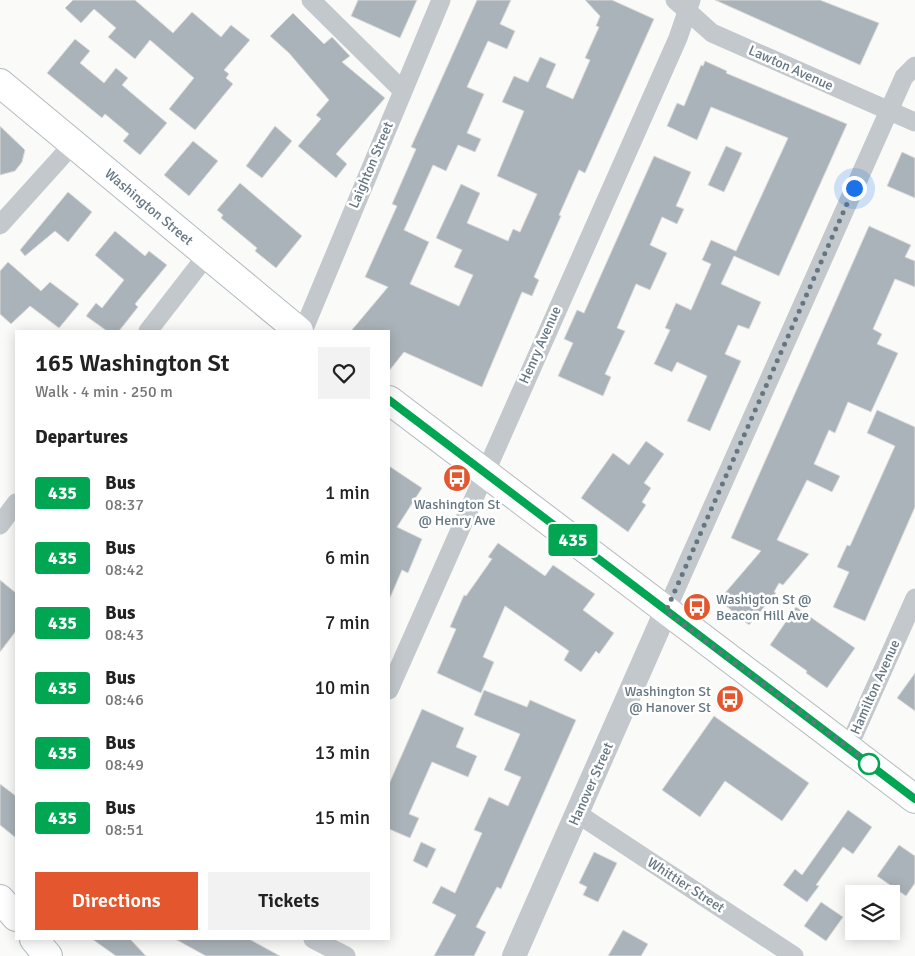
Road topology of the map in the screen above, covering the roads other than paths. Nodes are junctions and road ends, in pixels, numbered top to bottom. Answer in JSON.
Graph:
{"nodes":[{"id":1,"x":311,"y":0,"type":"edge"},
{"id":2,"x":441,"y":0,"type":"edge"},
{"id":3,"x":684,"y":4,"type":"edge"},
{"id":4,"x":915,"y":66,"type":"edge"},
{"id":5,"x":0,"y":83,"type":"edge"},
{"id":6,"x":402,"y":90,"type":"junction"},
{"id":7,"x":889,"y":111,"type":"junction"},
{"id":8,"x":915,"y":122,"type":"edge"},
{"id":9,"x":74,"y":144,"type":"junction"},
{"id":10,"x":0,"y":225,"type":"edge"},
{"id":11,"x":206,"y":255,"type":"junction"},
{"id":12,"x":149,"y":330,"type":"edge"},
{"id":13,"x":298,"y":330,"type":"edge"},
{"id":14,"x":303,"y":330,"type":"edge"},
{"id":15,"x":390,"y":401,"type":"edge"},
{"id":16,"x":484,"y":472,"type":"junction"},
{"id":17,"x":15,"y":505,"type":"edge"},
{"id":18,"x":0,"y":525,"type":"edge"},
{"id":19,"x":915,"y":598,"type":"edge"},
{"id":20,"x":666,"y":611,"type":"junction"},
{"id":21,"x":390,"y":688,"type":"edge"},
{"id":22,"x":848,"y":748,"type":"junction"},
{"id":23,"x":915,"y":798,"type":"edge"},
{"id":24,"x":578,"y":814,"type":"junction"},
{"id":25,"x":0,"y":899,"type":"edge"},
{"id":26,"x":15,"y":916,"type":"edge"},
{"id":27,"x":34,"y":940,"type":"edge"},
{"id":28,"x":35,"y":940,"type":"edge"},
{"id":29,"x":315,"y":940,"type":"edge"},
{"id":30,"x":26,"y":956,"type":"edge"},
{"id":31,"x":48,"y":956,"type":"edge"},
{"id":32,"x":346,"y":956,"type":"edge"},
{"id":33,"x":514,"y":956,"type":"edge"},
{"id":34,"x":794,"y":956,"type":"edge"}],
"edges":[{"from":1,"to":6,"type":"street"},
{"from":2,"to":6,"type":"street","name":"Laighton Street"},
{"from":3,"to":7,"type":"street","name":"Lawton Avenue"},
{"from":3,"to":16,"type":"street","name":"Henry Avenue"},
{"from":4,"to":7,"type":"street"},
{"from":5,"to":9,"type":"main road","name":"Washington Street"},
{"from":6,"to":14,"type":"street","name":"Laighton Street"},
{"from":7,"to":8,"type":"street","name":"Lawton Avenue"},
{"from":7,"to":20,"type":"street"},
{"from":9,"to":10,"type":"street"},
{"from":9,"to":11,"type":"main road","name":"Washington Street"},
{"from":11,"to":12,"type":"street"},
{"from":11,"to":13,"type":"main road","name":"Washington Street"},
{"from":15,"to":16,"type":"main road"},
{"from":16,"to":20,"type":"main road"},
{"from":16,"to":21,"type":"street","name":"Henry Avenue"},
{"from":17,"to":18,"type":"street"},
{"from":19,"to":22,"type":"street","name":"Hamilton Avenue"},
{"from":20,"to":22,"type":"main road"},
{"from":20,"to":24,"type":"street","name":"Hanover Street"},
{"from":22,"to":23,"type":"main road"},
{"from":24,"to":33,"type":"street","name":"Hanover Street"},
{"from":24,"to":34,"type":"street","name":"Whittier Street"},
{"from":25,"to":26,"type":"main road"},
{"from":27,"to":30,"type":"street"},
{"from":28,"to":31,"type":"main road"},
{"from":29,"to":32,"type":"street"}]}
